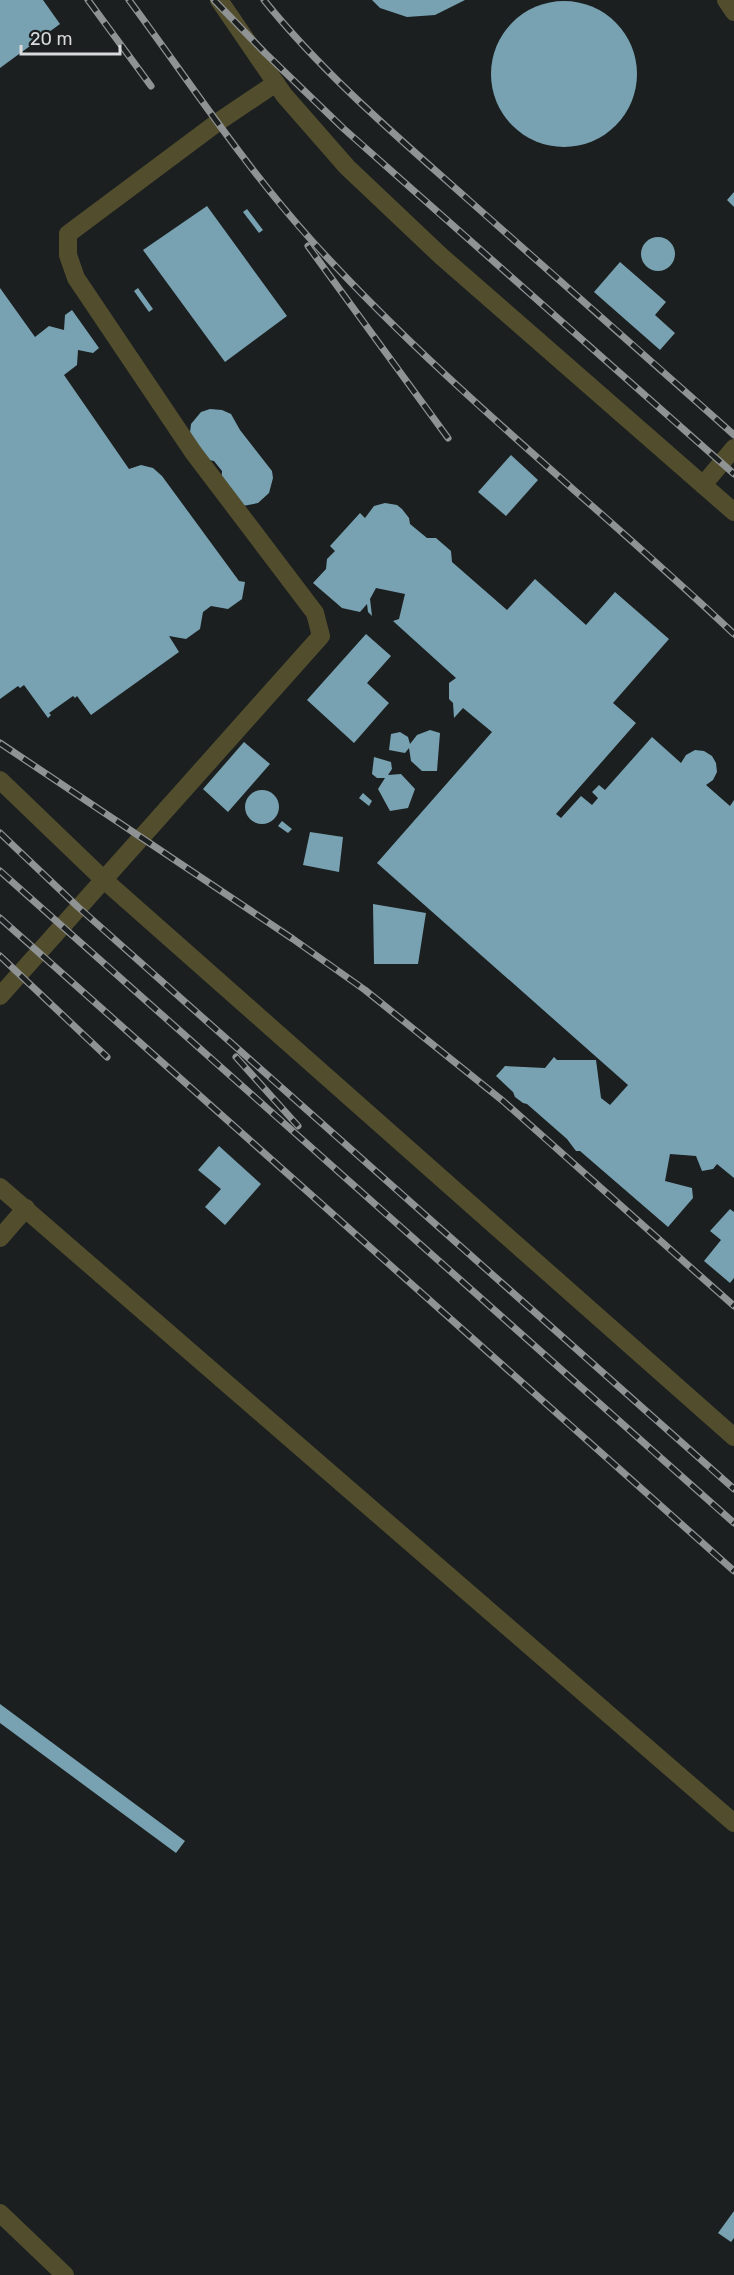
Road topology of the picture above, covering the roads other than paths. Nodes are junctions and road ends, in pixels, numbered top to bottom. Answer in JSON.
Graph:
{"nodes":[{"id":1,"x":219,"y":0,"type":"edge"},
{"id":2,"x":726,"y":0,"type":"edge"},
{"id":3,"x":734,"y":12,"type":"edge"},
{"id":4,"x":276,"y":84,"type":"junction"},
{"id":5,"x":734,"y":448,"type":"edge"},
{"id":6,"x":704,"y":485,"type":"junction"},
{"id":7,"x":734,"y":512,"type":"edge"},
{"id":8,"x":0,"y":780,"type":"edge"},
{"id":9,"x":103,"y":879,"type":"junction"},
{"id":10,"x":0,"y":996,"type":"edge"},
{"id":11,"x":0,"y":1187,"type":"edge"},
{"id":12,"x":26,"y":1208,"type":"junction"},
{"id":13,"x":0,"y":1238,"type":"edge"},
{"id":14,"x":734,"y":1437,"type":"edge"},
{"id":15,"x":734,"y":1823,"type":"edge"},
{"id":16,"x":0,"y":2213,"type":"edge"},
{"id":17,"x":65,"y":2275,"type":"edge"}],
"edges":[{"from":1,"to":4,"type":"lane"},
{"from":2,"to":3,"type":"lane"},
{"from":4,"to":6,"type":"lane"},
{"from":4,"to":9,"type":"lane"},
{"from":5,"to":6,"type":"lane"},
{"from":6,"to":7,"type":"lane"},
{"from":8,"to":9,"type":"lane"},
{"from":9,"to":10,"type":"lane"},
{"from":9,"to":14,"type":"lane"},
{"from":11,"to":12,"type":"lane"},
{"from":12,"to":13,"type":"lane"},
{"from":12,"to":15,"type":"lane"},
{"from":16,"to":17,"type":"lane"}]}
